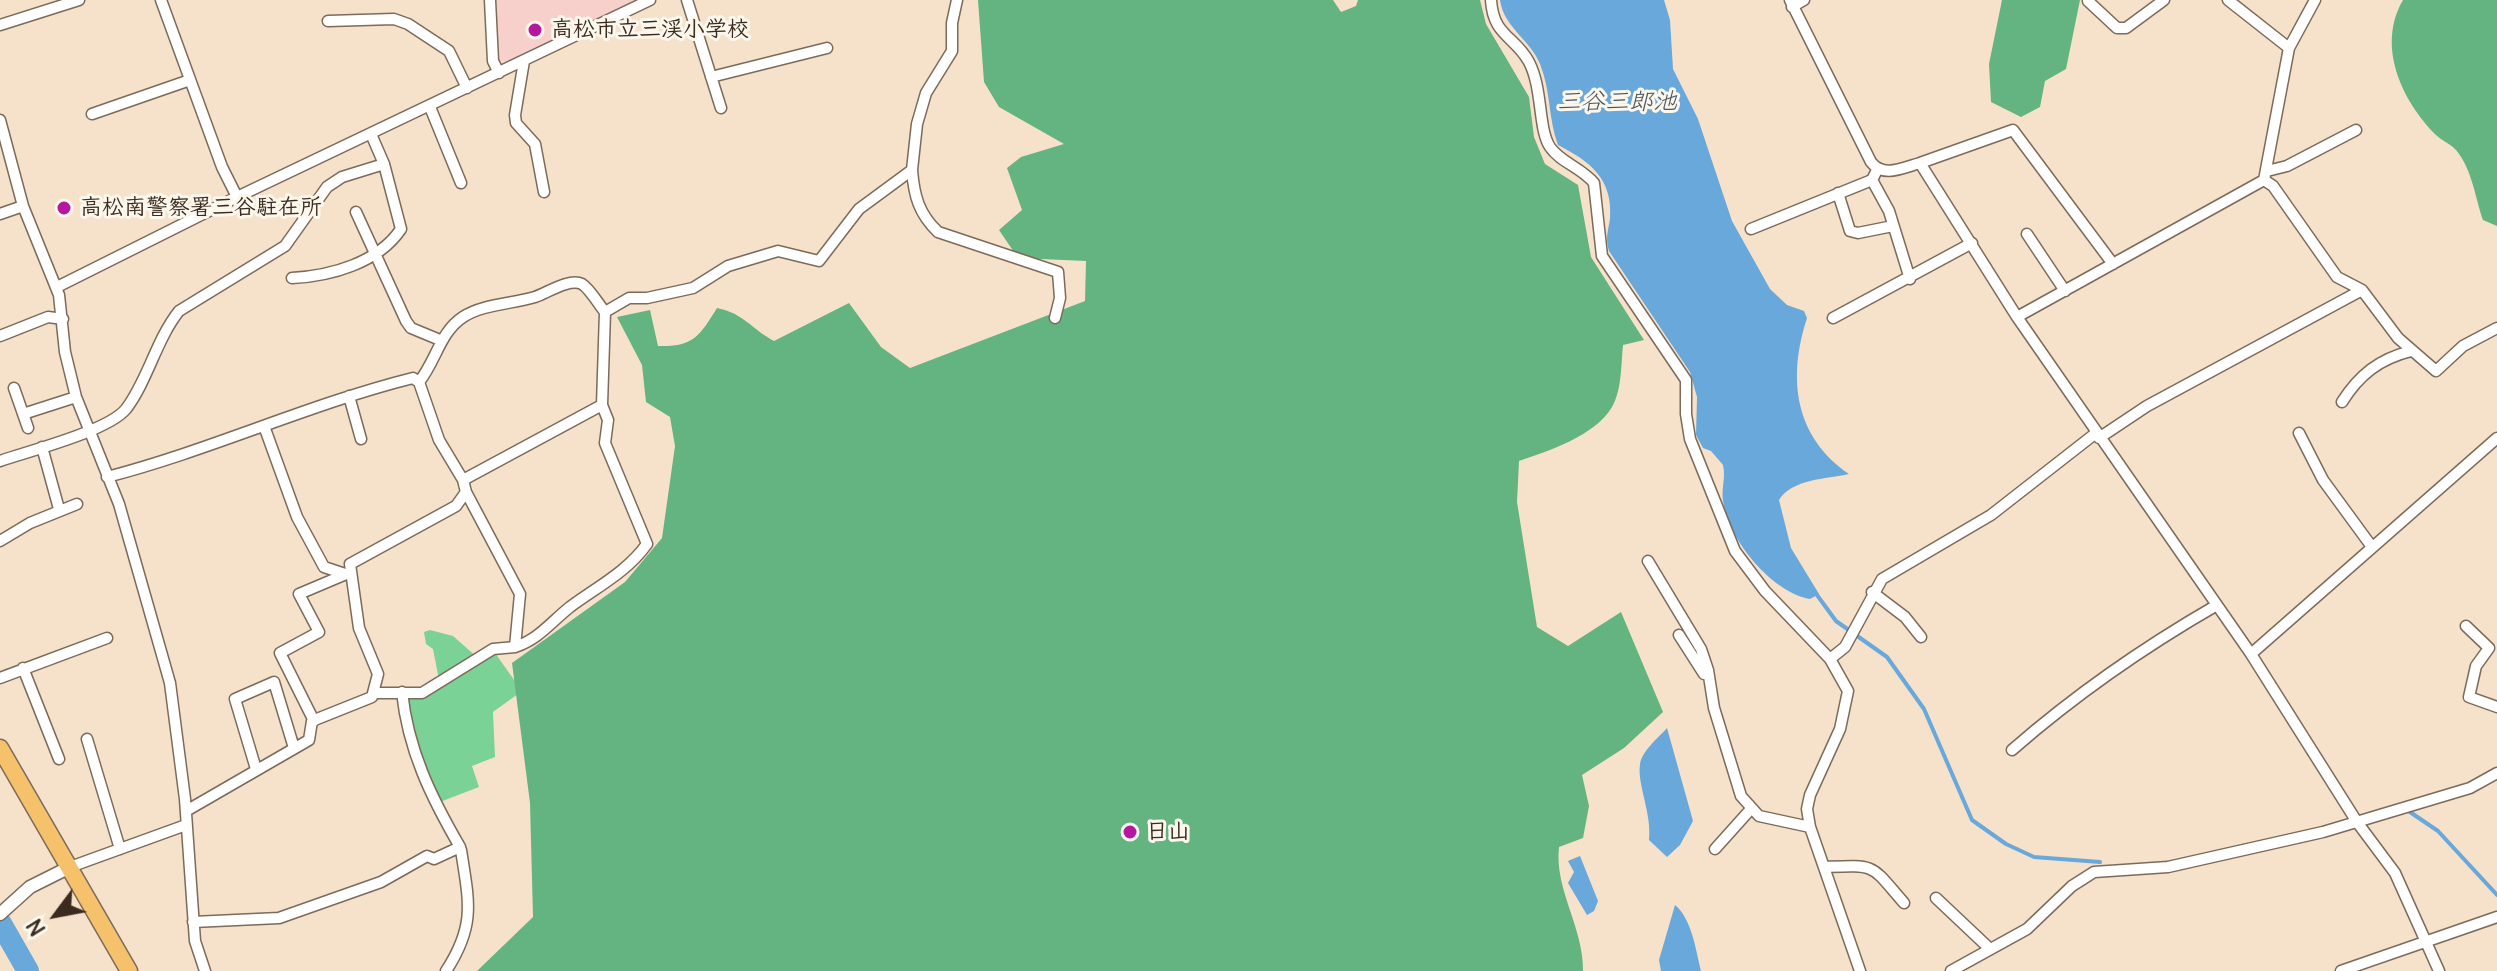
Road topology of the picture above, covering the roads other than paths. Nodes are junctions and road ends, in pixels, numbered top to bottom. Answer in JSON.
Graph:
{"nodes":[{"id":1,"x":79,"y":0,"type":"edge"},
{"id":2,"x":161,"y":0,"type":"edge"},
{"id":3,"x":490,"y":0,"type":"edge"},
{"id":4,"x":650,"y":0,"type":"edge"},
{"id":5,"x":687,"y":0,"type":"edge"},
{"id":6,"x":957,"y":0,"type":"edge"},
{"id":7,"x":1491,"y":0,"type":"edge"},
{"id":8,"x":1804,"y":0,"type":"edge"},
{"id":9,"x":2164,"y":0,"type":"edge"},
{"id":10,"x":2228,"y":0,"type":"edge"},
{"id":11,"x":2315,"y":0,"type":"edge"},
{"id":12,"x":2088,"y":1,"type":"edge"},
{"id":13,"x":1791,"y":4,"type":"edge"},
{"id":14,"x":328,"y":21,"type":"dead end"},
{"id":15,"x":0,"y":25,"type":"edge"},
{"id":16,"x":827,"y":48,"type":"dead end"},
{"id":17,"x":2289,"y":48,"type":"junction"},
{"id":18,"x":524,"y":61,"type":"junction"},
{"id":19,"x":499,"y":73,"type":"junction"},
{"id":20,"x":711,"y":77,"type":"junction"},
{"id":21,"x":190,"y":80,"type":"junction"},
{"id":22,"x":467,"y":88,"type":"junction"},
{"id":23,"x":430,"y":107,"type":"junction"},
{"id":24,"x":721,"y":108,"type":"dead end"},
{"id":25,"x":92,"y":114,"type":"dead end"},
{"id":26,"x":0,"y":120,"type":"edge"},
{"id":27,"x":2356,"y":130,"type":"dead end"},
{"id":28,"x":371,"y":134,"type":"junction"},
{"id":29,"x":1920,"y":163,"type":"junction"},
{"id":30,"x":384,"y":164,"type":"junction"},
{"id":31,"x":912,"y":170,"type":"junction"},
{"id":32,"x":1874,"y":175,"type":"junction"},
{"id":33,"x":2266,"y":176,"type":"junction"},
{"id":34,"x":461,"y":183,"type":"dead end"},
{"id":35,"x":544,"y":192,"type":"dead end"},
{"id":36,"x":1838,"y":193,"type":"junction"},
{"id":37,"x":237,"y":197,"type":"junction"},
{"id":38,"x":23,"y":206,"type":"junction"},
{"id":39,"x":356,"y":212,"type":"dead end"},
{"id":40,"x":0,"y":214,"type":"edge"},
{"id":41,"x":1893,"y":226,"type":"junction"},
{"id":42,"x":1751,"y":229,"type":"dead end"},
{"id":43,"x":2027,"y":234,"type":"dead end"},
{"id":44,"x":1972,"y":243,"type":"junction"},
{"id":45,"x":377,"y":251,"type":"junction"},
{"id":46,"x":2113,"y":264,"type":"junction"},
{"id":47,"x":292,"y":278,"type":"dead end"},
{"id":48,"x":1910,"y":279,"type":"junction"},
{"id":49,"x":57,"y":287,"type":"junction"},
{"id":50,"x":2362,"y":290,"type":"junction"},
{"id":51,"x":2065,"y":291,"type":"junction"},
{"id":52,"x":605,"y":312,"type":"junction"},
{"id":53,"x":2017,"y":317,"type":"junction"},
{"id":54,"x":1055,"y":318,"type":"dead end"},
{"id":55,"x":1833,"y":318,"type":"dead end"},
{"id":56,"x":63,"y":319,"type":"junction"},
{"id":57,"x":2497,"y":328,"type":"edge"},
{"id":58,"x":0,"y":336,"type":"edge"},
{"id":59,"x":440,"y":340,"type":"junction"},
{"id":60,"x":2411,"y":351,"type":"junction"},
{"id":61,"x":419,"y":382,"type":"junction"},
{"id":62,"x":14,"y":388,"type":"dead end"},
{"id":63,"x":349,"y":396,"type":"junction"},
{"id":64,"x":76,"y":397,"type":"junction"},
{"id":65,"x":2342,"y":402,"type":"dead end"},
{"id":66,"x":602,"y":405,"type":"junction"},
{"id":67,"x":23,"y":414,"type":"junction"},
{"id":68,"x":264,"y":426,"type":"junction"},
{"id":69,"x":28,"y":428,"type":"dead end"},
{"id":70,"x":88,"y":431,"type":"junction"},
{"id":71,"x":2299,"y":433,"type":"dead end"},
{"id":72,"x":2097,"y":436,"type":"junction"},
{"id":73,"x":2497,"y":438,"type":"edge"},
{"id":74,"x":361,"y":439,"type":"dead end"},
{"id":75,"x":42,"y":447,"type":"junction"},
{"id":76,"x":0,"y":461,"type":"edge"},
{"id":77,"x":107,"y":477,"type":"junction"},
{"id":78,"x":464,"y":486,"type":"junction"},
{"id":79,"x":77,"y":504,"type":"dead end"},
{"id":80,"x":59,"y":509,"type":"junction"},
{"id":81,"x":0,"y":541,"type":"edge"},
{"id":82,"x":2372,"y":547,"type":"junction"},
{"id":83,"x":1648,"y":561,"type":"dead end"},
{"id":84,"x":348,"y":573,"type":"junction"},
{"id":85,"x":1872,"y":592,"type":"junction"},
{"id":86,"x":2217,"y":605,"type":"junction"},
{"id":87,"x":2466,"y":626,"type":"dead end"},
{"id":88,"x":1679,"y":635,"type":"dead end"},
{"id":89,"x":1921,"y":637,"type":"dead end"},
{"id":90,"x":107,"y":638,"type":"dead end"},
{"id":91,"x":515,"y":647,"type":"junction"},
{"id":92,"x":2251,"y":654,"type":"junction"},
{"id":93,"x":1830,"y":659,"type":"junction"},
{"id":94,"x":23,"y":668,"type":"junction"},
{"id":95,"x":0,"y":678,"type":"edge"},
{"id":96,"x":1708,"y":687,"type":"junction"},
{"id":97,"x":402,"y":692,"type":"junction"},
{"id":98,"x":373,"y":693,"type":"junction"},
{"id":99,"x":2497,"y":707,"type":"edge"},
{"id":100,"x":314,"y":721,"type":"junction"},
{"id":101,"x":87,"y":739,"type":"dead end"},
{"id":102,"x":0,"y":748,"type":"edge"},
{"id":103,"x":294,"y":748,"type":"junction"},
{"id":104,"x":2012,"y":750,"type":"dead end"},
{"id":105,"x":59,"y":759,"type":"dead end"},
{"id":106,"x":256,"y":769,"type":"junction"},
{"id":107,"x":2497,"y":773,"type":"edge"},
{"id":108,"x":1750,"y":810,"type":"junction"},
{"id":109,"x":186,"y":811,"type":"junction"},
{"id":110,"x":2357,"y":822,"type":"junction"},
{"id":111,"x":186,"y":825,"type":"junction"},
{"id":112,"x":1810,"y":827,"type":"junction"},
{"id":113,"x":120,"y":849,"type":"junction"},
{"id":114,"x":1715,"y":849,"type":"dead end"},
{"id":115,"x":461,"y":850,"type":"dead end"},
{"id":116,"x":70,"y":867,"type":"junction"},
{"id":117,"x":1825,"y":867,"type":"junction"},
{"id":118,"x":1936,"y":898,"type":"dead end"},
{"id":119,"x":1904,"y":903,"type":"dead end"},
{"id":120,"x":2,"y":911,"type":"edge"},
{"id":121,"x":2497,"y":917,"type":"edge"},
{"id":122,"x":193,"y":922,"type":"junction"},
{"id":123,"x":2425,"y":943,"type":"junction"},
{"id":124,"x":1989,"y":948,"type":"junction"},
{"id":125,"x":129,"y":971,"type":"edge"},
{"id":126,"x":205,"y":971,"type":"edge"},
{"id":127,"x":446,"y":971,"type":"edge"},
{"id":128,"x":1860,"y":971,"type":"edge"},
{"id":129,"x":1951,"y":971,"type":"edge"},
{"id":130,"x":2341,"y":971,"type":"edge"},
{"id":131,"x":2439,"y":971,"type":"edge"}],
"edges":[{"from":1,"to":15,"type":"street"},
{"from":2,"to":21,"type":"street"},
{"from":3,"to":19,"type":"street"},
{"from":4,"to":18,"type":"street"},
{"from":5,"to":20,"type":"street"},
{"from":6,"to":31,"type":"street"},
{"from":7,"to":93,"type":"street"},
{"from":8,"to":13,"type":"street"},
{"from":9,"to":12,"type":"street"},
{"from":10,"to":17,"type":"street"},
{"from":11,"to":17,"type":"street"},
{"from":13,"to":32,"type":"street"},
{"from":14,"to":22,"type":"street"},
{"from":16,"to":20,"type":"street"},
{"from":17,"to":33,"type":"street"},
{"from":18,"to":19,"type":"street"},
{"from":18,"to":35,"type":"street"},
{"from":19,"to":22,"type":"street"},
{"from":20,"to":24,"type":"street"},
{"from":21,"to":25,"type":"street"},
{"from":21,"to":37,"type":"street"},
{"from":22,"to":23,"type":"street"},
{"from":23,"to":28,"type":"street"},
{"from":23,"to":34,"type":"street"},
{"from":26,"to":38,"type":"street"},
{"from":27,"to":33,"type":"street"},
{"from":28,"to":30,"type":"street"},
{"from":28,"to":37,"type":"street"},
{"from":29,"to":32,"type":"street"},
{"from":29,"to":44,"type":"street"},
{"from":29,"to":46,"type":"street"},
{"from":30,"to":45,"type":"street"},
{"from":30,"to":70,"type":"street"},
{"from":31,"to":52,"type":"street"},
{"from":31,"to":54,"type":"street"},
{"from":32,"to":36,"type":"street"},
{"from":32,"to":41,"type":"street"},
{"from":33,"to":46,"type":"street"},
{"from":33,"to":50,"type":"street"},
{"from":36,"to":41,"type":"street"},
{"from":36,"to":42,"type":"street"},
{"from":37,"to":49,"type":"street"},
{"from":38,"to":40,"type":"street"},
{"from":38,"to":49,"type":"street"},
{"from":39,"to":45,"type":"street"},
{"from":41,"to":48,"type":"street"},
{"from":43,"to":51,"type":"street"},
{"from":44,"to":48,"type":"street"},
{"from":44,"to":53,"type":"street"},
{"from":45,"to":47,"type":"street"},
{"from":45,"to":59,"type":"street"},
{"from":46,"to":51,"type":"street"},
{"from":48,"to":55,"type":"street"},
{"from":49,"to":56,"type":"street"},
{"from":50,"to":60,"type":"street"},
{"from":50,"to":72,"type":"street"},
{"from":51,"to":53,"type":"street"},
{"from":52,"to":59,"type":"street"},
{"from":52,"to":66,"type":"street"},
{"from":53,"to":72,"type":"street"},
{"from":56,"to":58,"type":"street"},
{"from":56,"to":64,"type":"street"},
{"from":57,"to":60,"type":"street"},
{"from":59,"to":61,"type":"street"},
{"from":60,"to":65,"type":"street"},
{"from":61,"to":63,"type":"street"},
{"from":61,"to":78,"type":"street"},
{"from":62,"to":67,"type":"street"},
{"from":63,"to":68,"type":"street"},
{"from":63,"to":74,"type":"street"},
{"from":64,"to":67,"type":"street"},
{"from":64,"to":70,"type":"street"},
{"from":66,"to":78,"type":"street"},
{"from":66,"to":91,"type":"street"},
{"from":67,"to":69,"type":"street"},
{"from":68,"to":77,"type":"street"},
{"from":68,"to":84,"type":"street"},
{"from":70,"to":75,"type":"street"},
{"from":70,"to":77,"type":"street"},
{"from":71,"to":82,"type":"street"},
{"from":72,"to":85,"type":"street"},
{"from":72,"to":86,"type":"street"},
{"from":73,"to":82,"type":"street"},
{"from":75,"to":76,"type":"street"},
{"from":75,"to":80,"type":"street"},
{"from":77,"to":109,"type":"street"},
{"from":78,"to":84,"type":"street"},
{"from":78,"to":91,"type":"street"},
{"from":79,"to":80,"type":"street"},
{"from":80,"to":81,"type":"street"},
{"from":82,"to":92,"type":"street"},
{"from":83,"to":96,"type":"street"},
{"from":84,"to":98,"type":"street"},
{"from":84,"to":100,"type":"street"},
{"from":85,"to":89,"type":"street"},
{"from":85,"to":93,"type":"street"},
{"from":86,"to":92,"type":"street"},
{"from":86,"to":104,"type":"street"},
{"from":87,"to":99,"type":"street"},
{"from":88,"to":96,"type":"street"},
{"from":90,"to":94,"type":"street"},
{"from":91,"to":97,"type":"street"},
{"from":92,"to":110,"type":"street"},
{"from":93,"to":112,"type":"street"},
{"from":94,"to":95,"type":"street"},
{"from":94,"to":105,"type":"street"},
{"from":96,"to":108,"type":"street"},
{"from":97,"to":98,"type":"street"},
{"from":97,"to":122,"type":"street"},
{"from":98,"to":100,"type":"street"},
{"from":100,"to":103,"type":"street"},
{"from":101,"to":113,"type":"street"},
{"from":102,"to":116,"type":"main road"},
{"from":103,"to":106,"type":"street"},
{"from":103,"to":106,"type":"street"},
{"from":106,"to":109,"type":"street"},
{"from":107,"to":110,"type":"street"},
{"from":108,"to":112,"type":"street"},
{"from":108,"to":114,"type":"street"},
{"from":109,"to":111,"type":"street"},
{"from":110,"to":123,"type":"street"},
{"from":110,"to":124,"type":"street"},
{"from":111,"to":113,"type":"street"},
{"from":111,"to":122,"type":"street"},
{"from":112,"to":117,"type":"street"},
{"from":113,"to":116,"type":"street"},
{"from":115,"to":127,"type":"street"},
{"from":116,"to":120,"type":"street"},
{"from":116,"to":125,"type":"main road"},
{"from":117,"to":119,"type":"street"},
{"from":117,"to":128,"type":"street"},
{"from":118,"to":124,"type":"street"},
{"from":121,"to":123,"type":"street"},
{"from":122,"to":126,"type":"street"},
{"from":123,"to":130,"type":"street"},
{"from":123,"to":131,"type":"street"},
{"from":124,"to":129,"type":"street"}]}
